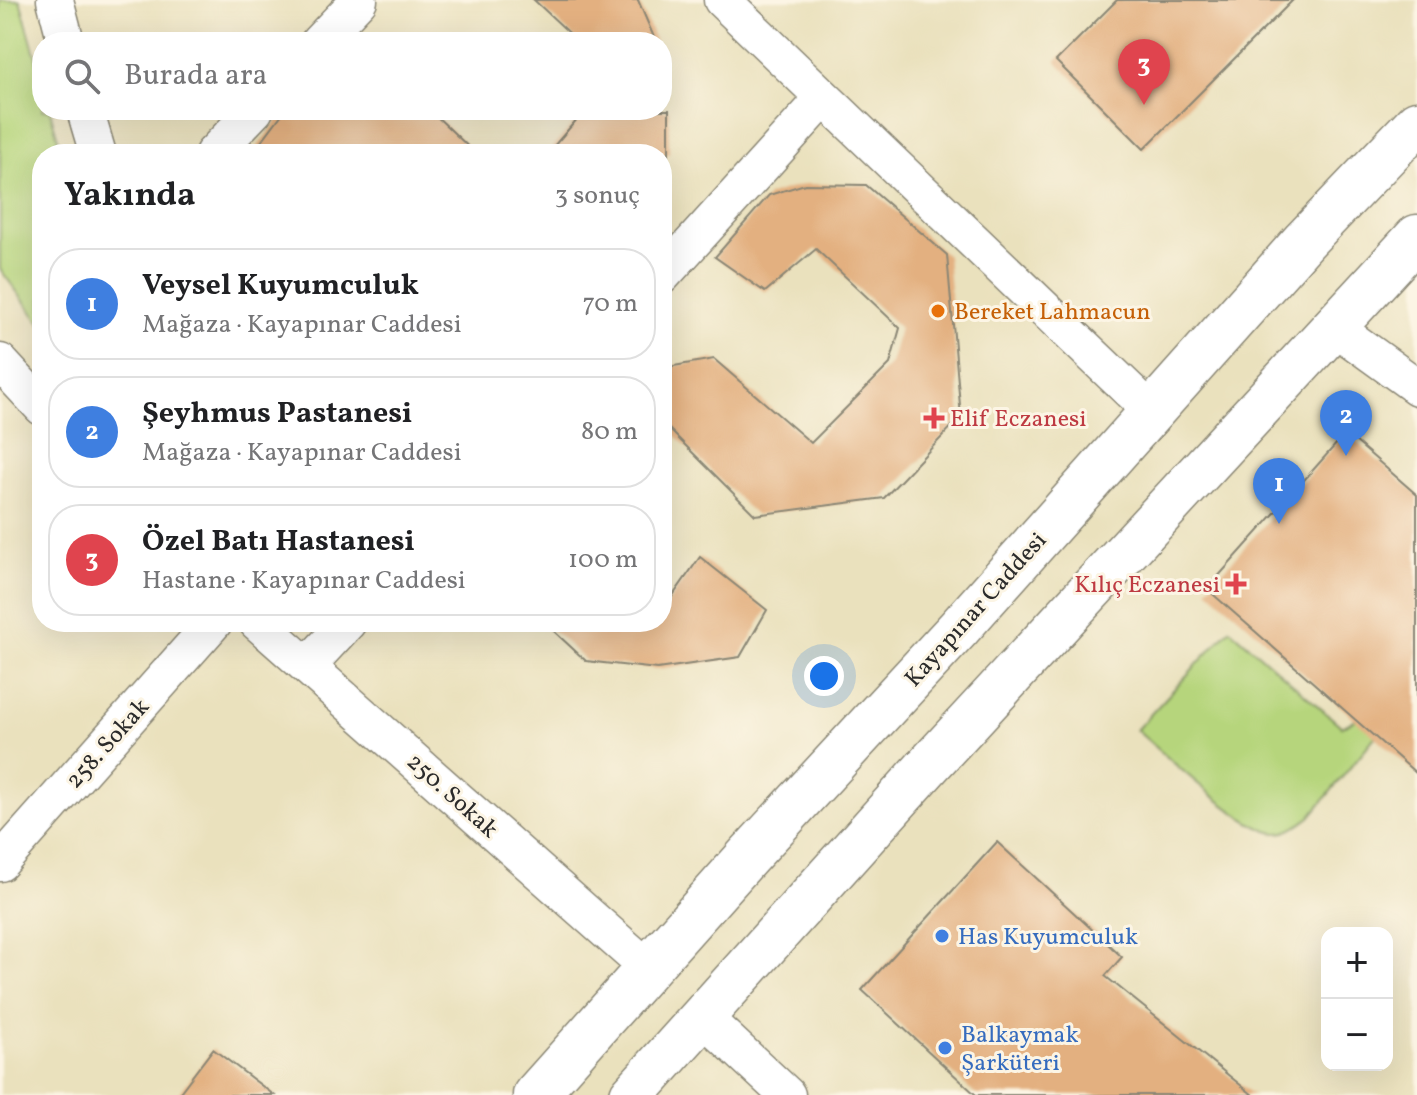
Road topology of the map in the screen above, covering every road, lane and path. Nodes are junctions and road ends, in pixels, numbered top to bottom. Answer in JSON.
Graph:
{"nodes":[{"id":1,"x":55,"y":0,"type":"edge"},
{"id":2,"x":359,"y":0,"type":"edge"},
{"id":3,"x":722,"y":0,"type":"edge"},
{"id":4,"x":63,"y":32,"type":"edge"},
{"id":5,"x":329,"y":32,"type":"edge"},
{"id":6,"x":823,"y":99,"type":"junction"},
{"id":7,"x":88,"y":120,"type":"edge"},
{"id":8,"x":245,"y":120,"type":"edge"},
{"id":9,"x":1417,"y":123,"type":"edge"},
{"id":10,"x":95,"y":144,"type":"edge"},
{"id":11,"x":223,"y":144,"type":"edge"},
{"id":12,"x":1417,"y":237,"type":"edge"},
{"id":13,"x":672,"y":265,"type":"edge"},
{"id":14,"x":1334,"y":327,"type":"junction"},
{"id":15,"x":0,"y":362,"type":"edge"},
{"id":16,"x":1417,"y":387,"type":"edge"},
{"id":17,"x":32,"y":396,"type":"edge"},
{"id":18,"x":1152,"y":412,"type":"junction"},
{"id":19,"x":205,"y":632,"type":"edge"},
{"id":20,"x":268,"y":632,"type":"edge"},
{"id":21,"x":339,"y":632,"type":"edge"},
{"id":22,"x":307,"y":666,"type":"junction"},
{"id":23,"x":0,"y":863,"type":"edge"},
{"id":24,"x":648,"y":968,"type":"junction"},
{"id":25,"x":703,"y":1017,"type":"junction"},
{"id":26,"x":535,"y":1095,"type":"edge"},
{"id":27,"x":632,"y":1095,"type":"edge"},
{"id":28,"x":787,"y":1095,"type":"edge"}],
"edges":[{"from":1,"to":4,"type":"street"},
{"from":2,"to":5,"type":"street"},
{"from":3,"to":6,"type":"street"},
{"from":6,"to":13,"type":"street"},
{"from":6,"to":18,"type":"street"},
{"from":7,"to":10,"type":"street"},
{"from":8,"to":11,"type":"street"},
{"from":9,"to":18,"type":"main road","name":"Kayapınar Caddesi"},
{"from":12,"to":14,"type":"main road"},
{"from":14,"to":16,"type":"street"},
{"from":14,"to":25,"type":"main road"},
{"from":15,"to":17,"type":"street"},
{"from":18,"to":24,"type":"main road","name":"Kayapınar Caddesi"},
{"from":19,"to":23,"type":"street","name":"258. Sokak"},
{"from":20,"to":22,"type":"street","name":"250. Sokak"},
{"from":21,"to":22,"type":"street"},
{"from":22,"to":24,"type":"street","name":"250. Sokak"},
{"from":24,"to":26,"type":"main road","name":"Kayapınar Caddesi"},
{"from":25,"to":27,"type":"main road"},
{"from":25,"to":28,"type":"street"}]}
